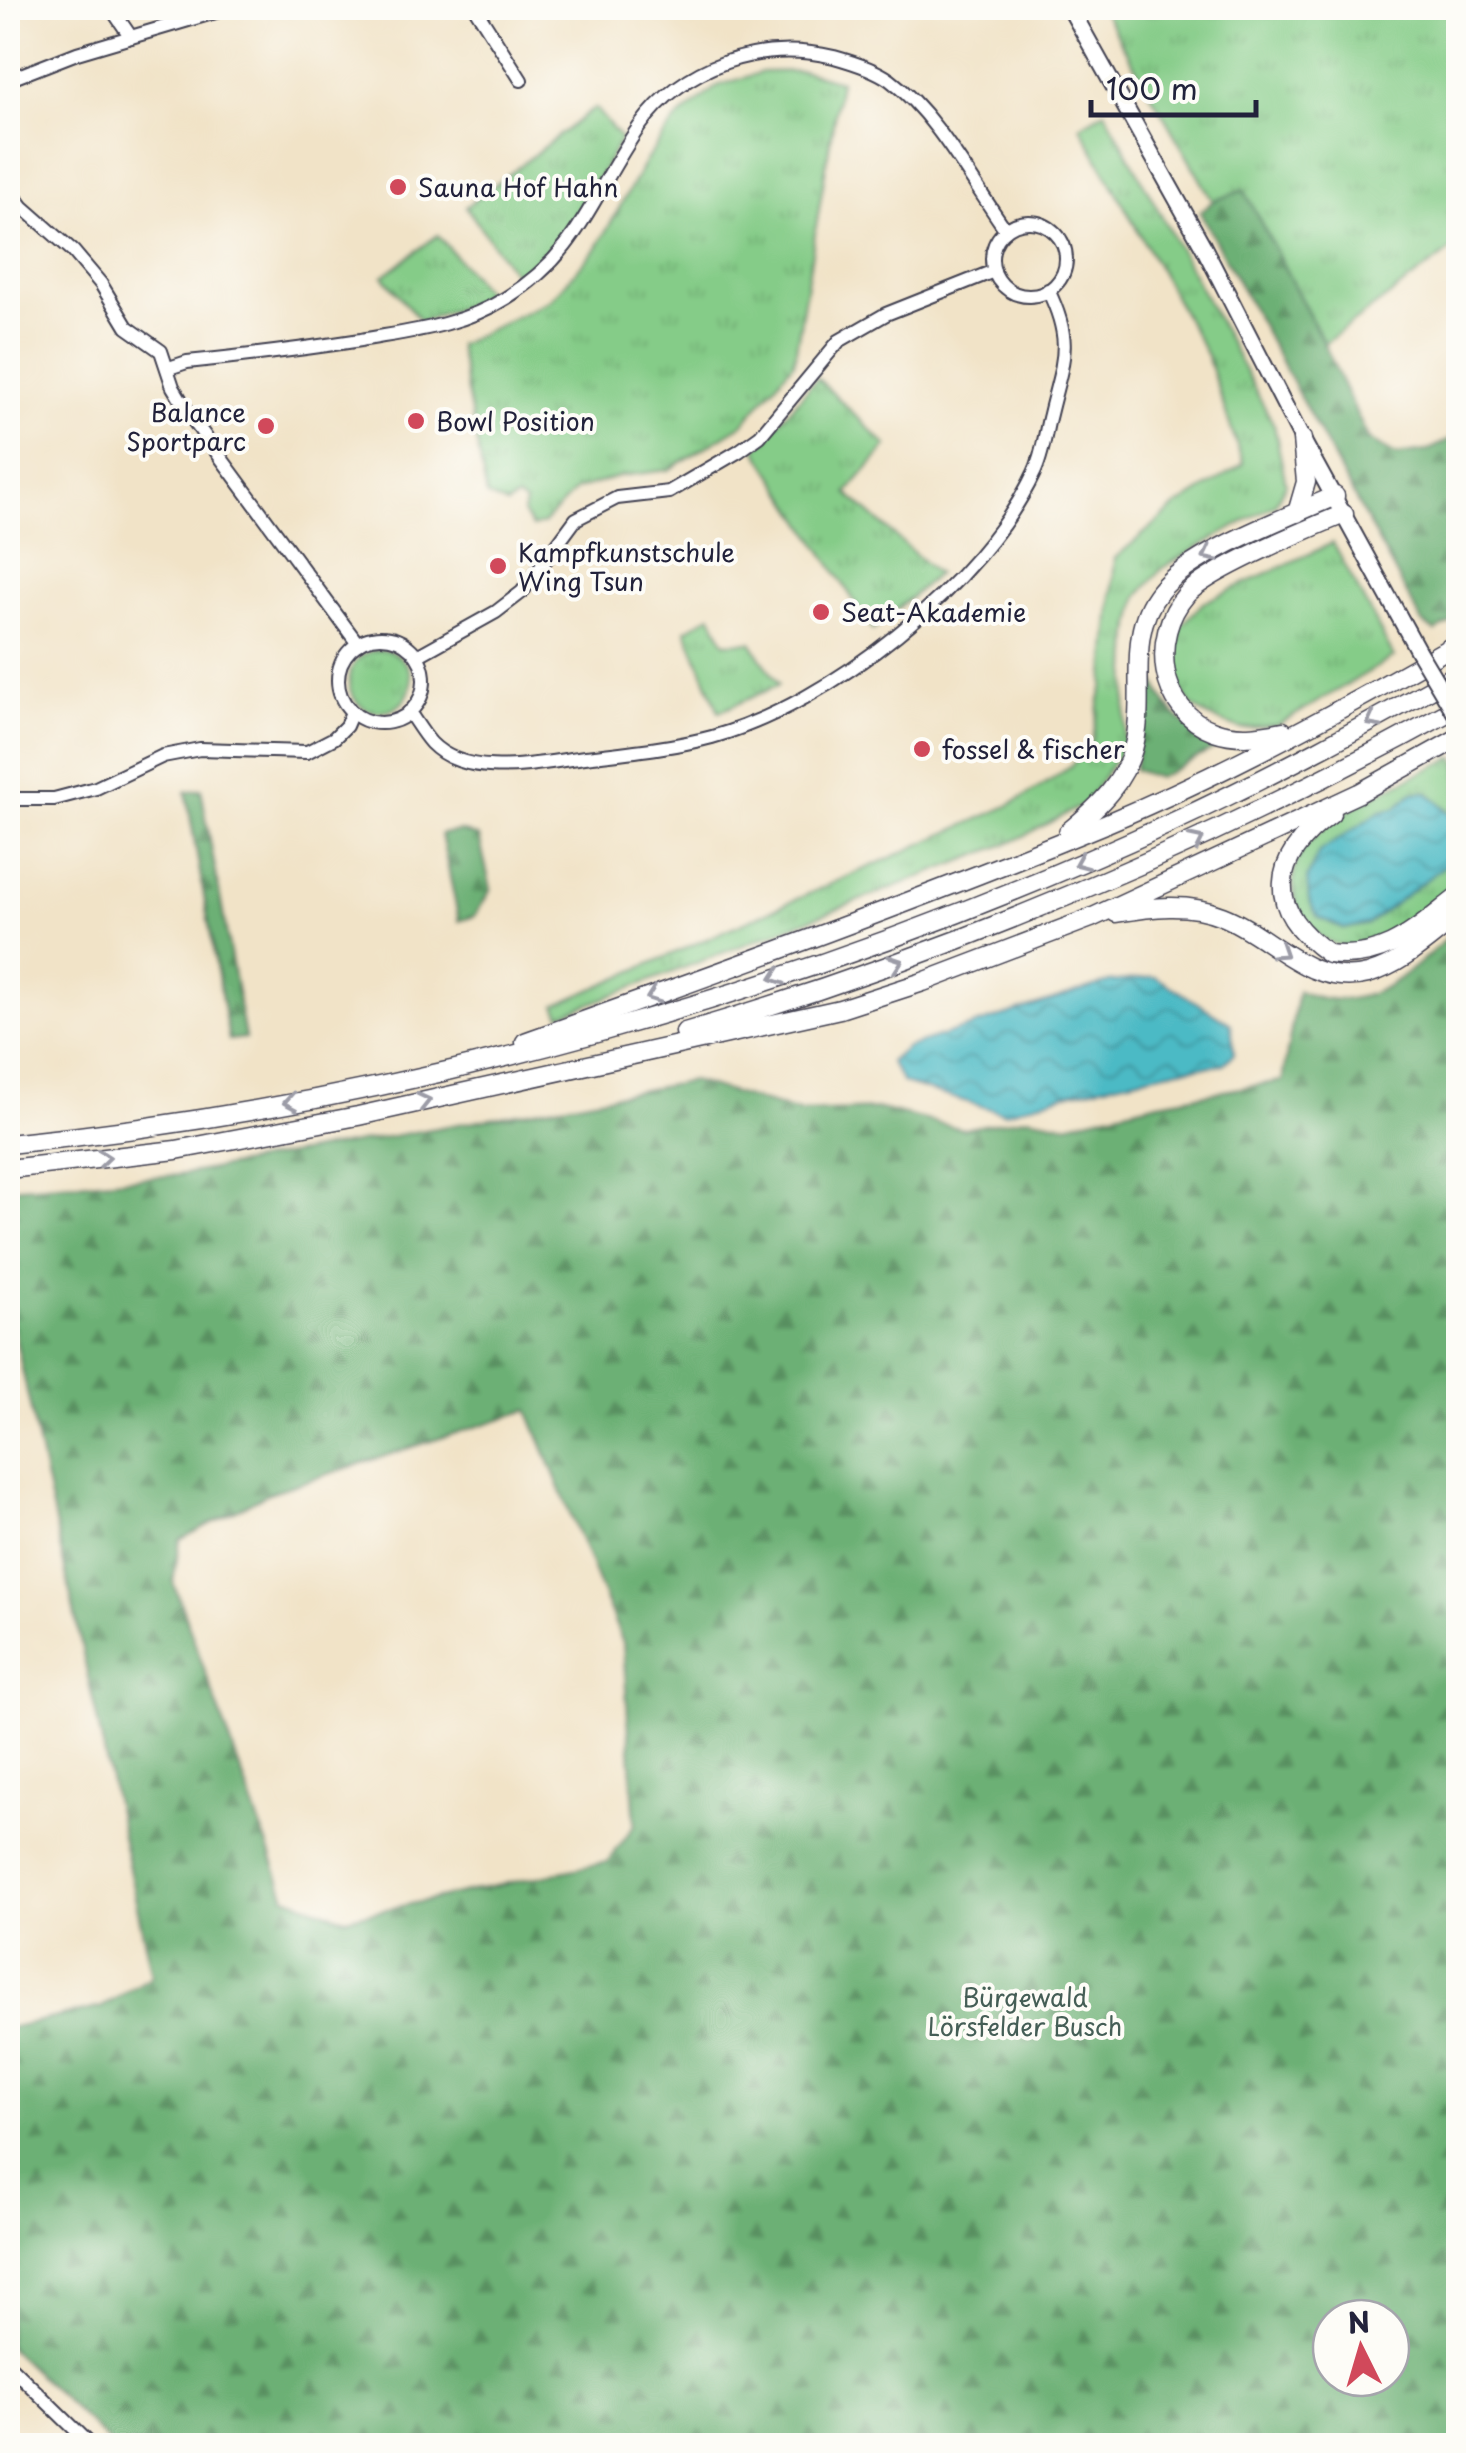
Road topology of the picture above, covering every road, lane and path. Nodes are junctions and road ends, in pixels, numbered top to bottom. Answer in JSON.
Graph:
{"nodes":[{"id":1,"x":111,"y":8,"type":"edge"},
{"id":2,"x":229,"y":8,"type":"edge"},
{"id":3,"x":475,"y":8,"type":"edge"},
{"id":4,"x":1070,"y":8,"type":"edge"},
{"id":5,"x":131,"y":37,"type":"junction"},
{"id":6,"x":8,"y":80,"type":"edge"},
{"id":7,"x":521,"y":80,"type":"dead end"},
{"id":8,"x":8,"y":187,"type":"edge"},
{"id":9,"x":1006,"y":230,"type":"junction"},
{"id":10,"x":994,"y":271,"type":"junction"},
{"id":11,"x":1048,"y":290,"type":"junction"},
{"id":12,"x":169,"y":368,"type":"junction"},
{"id":13,"x":1302,"y":439,"type":"junction"},
{"id":14,"x":1335,"y":496,"type":"junction"},
{"id":15,"x":1298,"y":514,"type":"junction"},
{"id":16,"x":1344,"y":514,"type":"junction"},
{"id":17,"x":358,"y":644,"type":"junction"},
{"id":18,"x":1458,"y":644,"type":"edge"},
{"id":19,"x":416,"y":656,"type":"junction"},
{"id":20,"x":1458,"y":674,"type":"edge"},
{"id":21,"x":1458,"y":707,"type":"edge"},
{"id":22,"x":352,"y":712,"type":"junction"},
{"id":23,"x":409,"y":712,"type":"junction"},
{"id":24,"x":1458,"y":718,"type":"edge"},
{"id":25,"x":1317,"y":722,"type":"junction"},
{"id":26,"x":1458,"y":738,"type":"edge"},
{"id":27,"x":1359,"y":793,"type":"junction"},
{"id":28,"x":8,"y":799,"type":"edge"},
{"id":29,"x":1052,"y":844,"type":"junction"},
{"id":30,"x":1458,"y":897,"type":"edge"},
{"id":31,"x":1458,"y":916,"type":"edge"},
{"id":32,"x":1090,"y":918,"type":"junction"},
{"id":33,"x":569,"y":1066,"type":"junction"},
{"id":34,"x":454,"y":1067,"type":"junction"},
{"id":35,"x":8,"y":1144,"type":"edge"},
{"id":36,"x":8,"y":1168,"type":"edge"},
{"id":37,"x":8,"y":2364,"type":"edge"},
{"id":38,"x":92,"y":2446,"type":"edge"}],
"edges":[{"from":1,"to":5,"type":"street"},
{"from":2,"to":5,"type":"street"},
{"from":3,"to":7,"type":"street"},
{"from":4,"to":13,"type":"main road"},
{"from":5,"to":6,"type":"street"},
{"from":8,"to":12,"type":"street"},
{"from":9,"to":10,"type":"street"},
{"from":9,"to":11,"type":"street"},
{"from":9,"to":12,"type":"street"},
{"from":10,"to":11,"type":"street"},
{"from":10,"to":19,"type":"street"},
{"from":11,"to":23,"type":"street"},
{"from":12,"to":17,"type":"street"},
{"from":13,"to":14,"type":"main road"},
{"from":13,"to":15,"type":"highway"},
{"from":14,"to":15,"type":"highway"},
{"from":14,"to":16,"type":"main road"},
{"from":15,"to":29,"type":"highway","one_way":true},
{"from":16,"to":24,"type":"main road","bridge":true},
{"from":16,"to":25,"type":"highway"},
{"from":17,"to":19,"type":"street"},
{"from":17,"to":22,"type":"street"},
{"from":18,"to":25,"type":"highway"},
{"from":19,"to":23,"type":"street"},
{"from":20,"to":34,"type":"highway","one_way":true},
{"from":33,"to":21,"type":"highway","one_way":true},
{"from":22,"to":23,"type":"street"},
{"from":22,"to":28,"type":"street"},
{"from":25,"to":29,"type":"highway"},
{"from":26,"to":27,"type":"highway"},
{"from":27,"to":30,"type":"highway"},
{"from":27,"to":32,"type":"highway"},
{"from":29,"to":34,"type":"highway","one_way":true},
{"from":32,"to":31,"type":"highway","one_way":true},
{"from":32,"to":33,"type":"highway"},
{"from":36,"to":33,"type":"highway","one_way":true},
{"from":34,"to":35,"type":"highway","one_way":true},
{"from":37,"to":38,"type":"street"}]}
